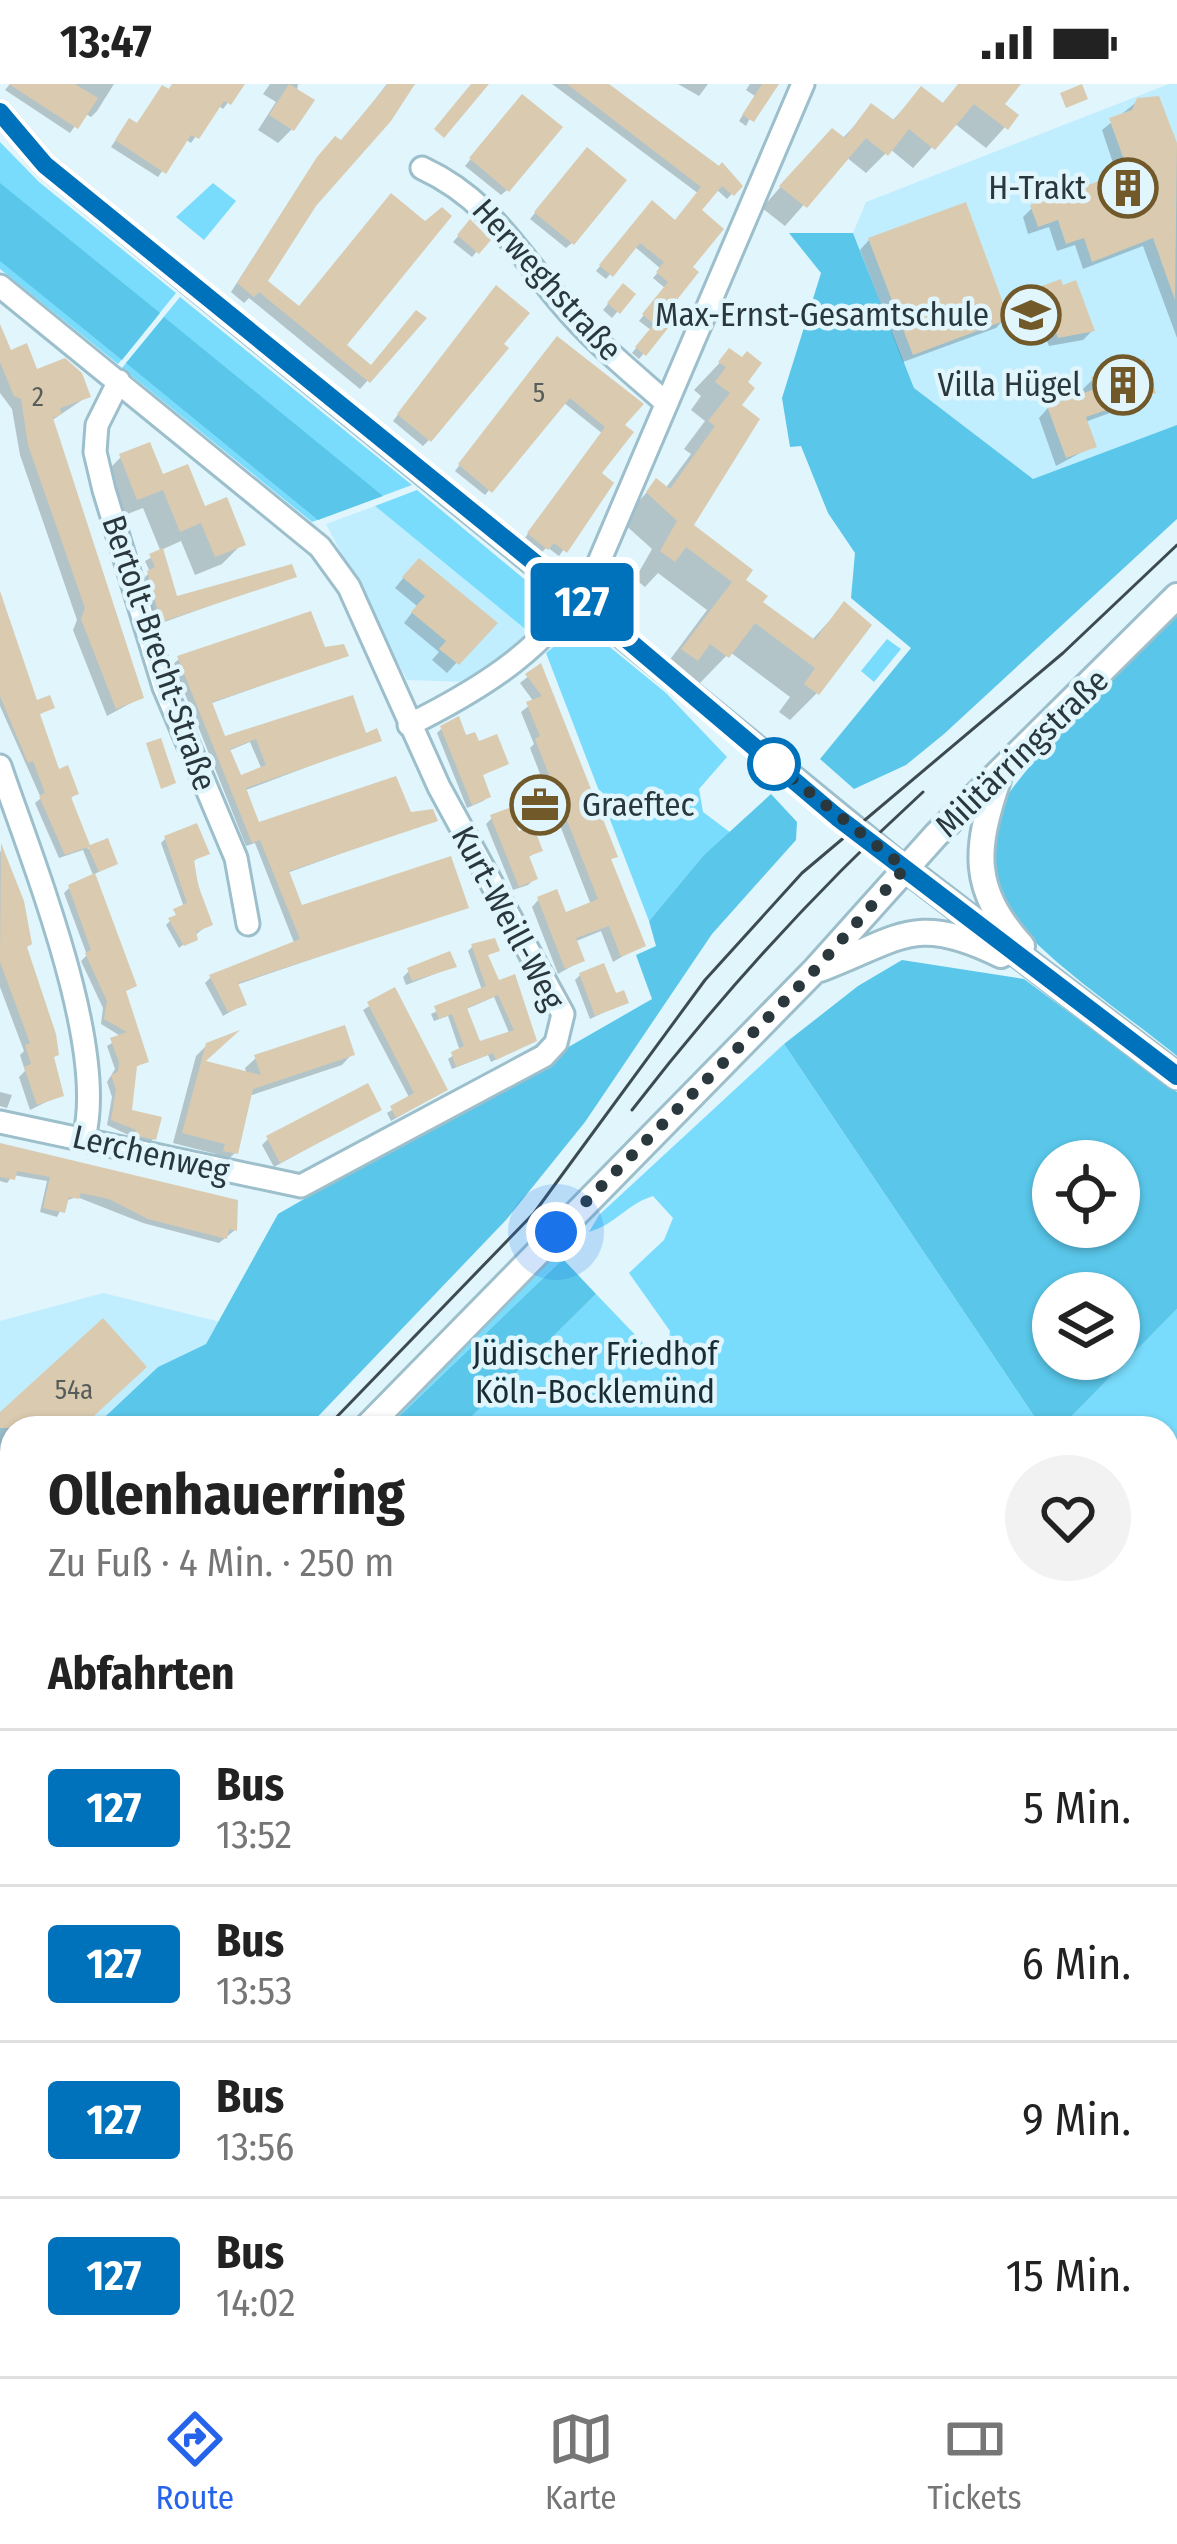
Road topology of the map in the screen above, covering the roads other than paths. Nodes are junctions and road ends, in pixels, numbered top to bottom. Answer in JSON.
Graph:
{"nodes":[{"id":1,"x":803,"y":84,"type":"edge"},
{"id":2,"x":0,"y":112,"type":"edge"},
{"id":3,"x":422,"y":168,"type":"dead end"},
{"id":4,"x":0,"y":286,"type":"edge"},
{"id":5,"x":119,"y":381,"type":"junction"},
{"id":6,"x":664,"y":401,"type":"junction"},
{"id":7,"x":1177,"y":596,"type":"edge"},
{"id":8,"x":578,"y":598,"type":"junction"},
{"id":9,"x":409,"y":725,"type":"junction"},
{"id":10,"x":0,"y":766,"type":"edge"},
{"id":11,"x":1000,"y":773,"type":"junction"},
{"id":12,"x":905,"y":868,"type":"junction"},
{"id":13,"x":248,"y":924,"type":"dead end"},
{"id":14,"x":814,"y":971,"type":"junction"},
{"id":15,"x":1052,"y":979,"type":"junction"},
{"id":16,"x":1177,"y":1076,"type":"edge"},
{"id":17,"x":0,"y":1122,"type":"edge"},
{"id":18,"x":84,"y":1138,"type":"junction"},
{"id":19,"x":302,"y":1186,"type":"joint"},
{"id":20,"x":378,"y":1416,"type":"edge"}],
"edges":[{"from":1,"to":6,"type":"street"},
{"from":2,"to":8,"type":"street"},
{"from":3,"to":6,"type":"street","name":"Herweghstraße"},
{"from":4,"to":5,"type":"street","name":"Kurt-Weill-Weg"},
{"from":5,"to":9,"type":"street","name":"Kurt-Weill-Weg"},
{"from":5,"to":13,"type":"street","name":"Bertolt-Brecht-Straße"},
{"from":6,"to":8,"type":"street"},
{"from":7,"to":11,"type":"main road","name":"Militärringstraße"},
{"from":8,"to":9,"type":"street"},
{"from":8,"to":12,"type":"street"},
{"from":9,"to":19,"type":"street","name":"Kurt-Weill-Weg"},
{"from":10,"to":18,"type":"street"},
{"from":11,"to":12,"type":"main road","name":"Militärringstraße"},
{"from":11,"to":15,"type":"main road"},
{"from":12,"to":14,"type":"main road","name":"Militärringstraße"},
{"from":12,"to":15,"type":"main road"},
{"from":14,"to":15,"type":"main road"},
{"from":14,"to":20,"type":"main road","name":"Militärringstraße"},
{"from":15,"to":16,"type":"main road"},
{"from":17,"to":18,"type":"street","name":"Lerchenweg"},
{"from":18,"to":19,"type":"street","name":"Lerchenweg"}]}
